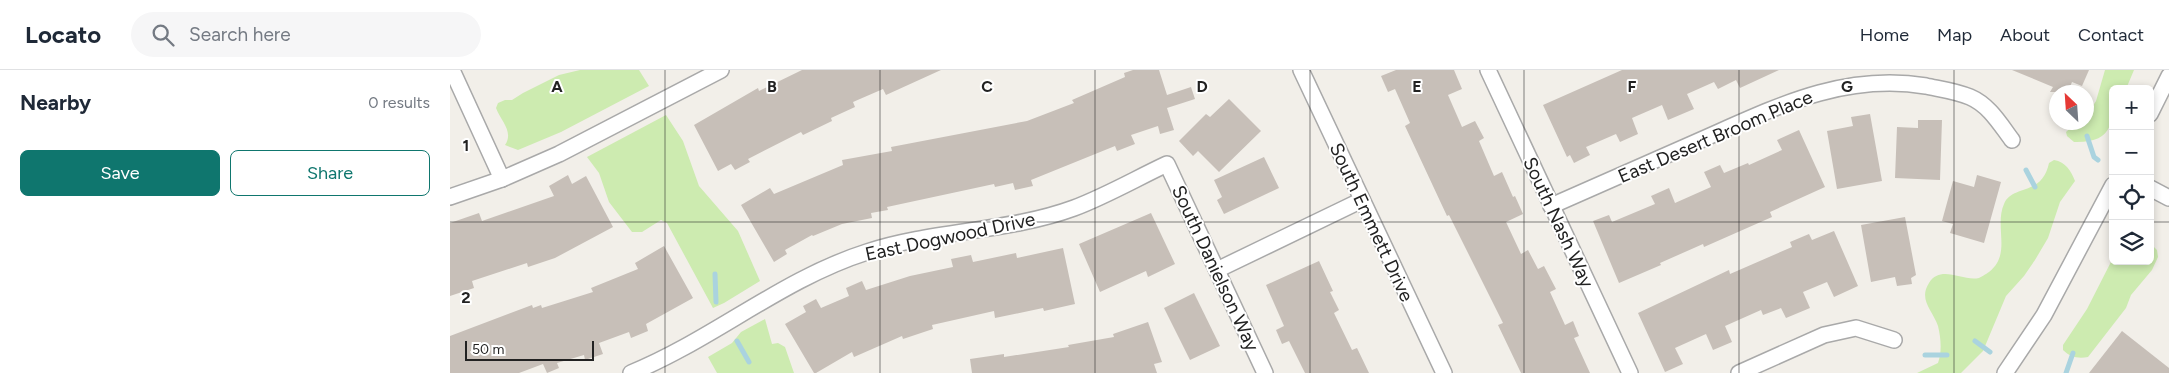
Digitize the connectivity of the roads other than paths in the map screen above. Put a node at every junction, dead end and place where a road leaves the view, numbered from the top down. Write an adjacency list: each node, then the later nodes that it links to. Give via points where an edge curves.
1 (452, 70): 9 (street)
2 (721, 70): 9 (street, via 559,154)
3 (1301, 70): 14 (street, South Emmett Drive)
4 (1488, 70): 15 (street, South Nash Way)
5 (2169, 76): 6 (street)
6 (2154, 106)
7 (2012, 140): 15 (street, East Desert Broom Place, via 1989,110 1971,97 1906,83 1861,84 1829,89 1788,102)
8 (1167, 164): 16 (street, South Danielson Way); 20 (street, East Dogwood Drive, via 1075,208 917,239 818,270 696,342)
9 (502, 179): 12 (street)
10 (2154, 190): 13 (street)
11 (2109, 193): 19 (street)
12 (450, 197)
13 (2169, 198)
14 (1362, 200): 16 (street); 21 (street, South Emmett Drive)
15 (1551, 206): 22 (street, South Nash Way)
16 (1217, 270): 18 (street, South Danielson Way)
17 (1894, 340): 23 (street, via 1856,328 1824,335)
18 (1262, 372)
19 (2010, 372)
20 (632, 373)
21 (1444, 373)
22 (1630, 373)
23 (1739, 373)

